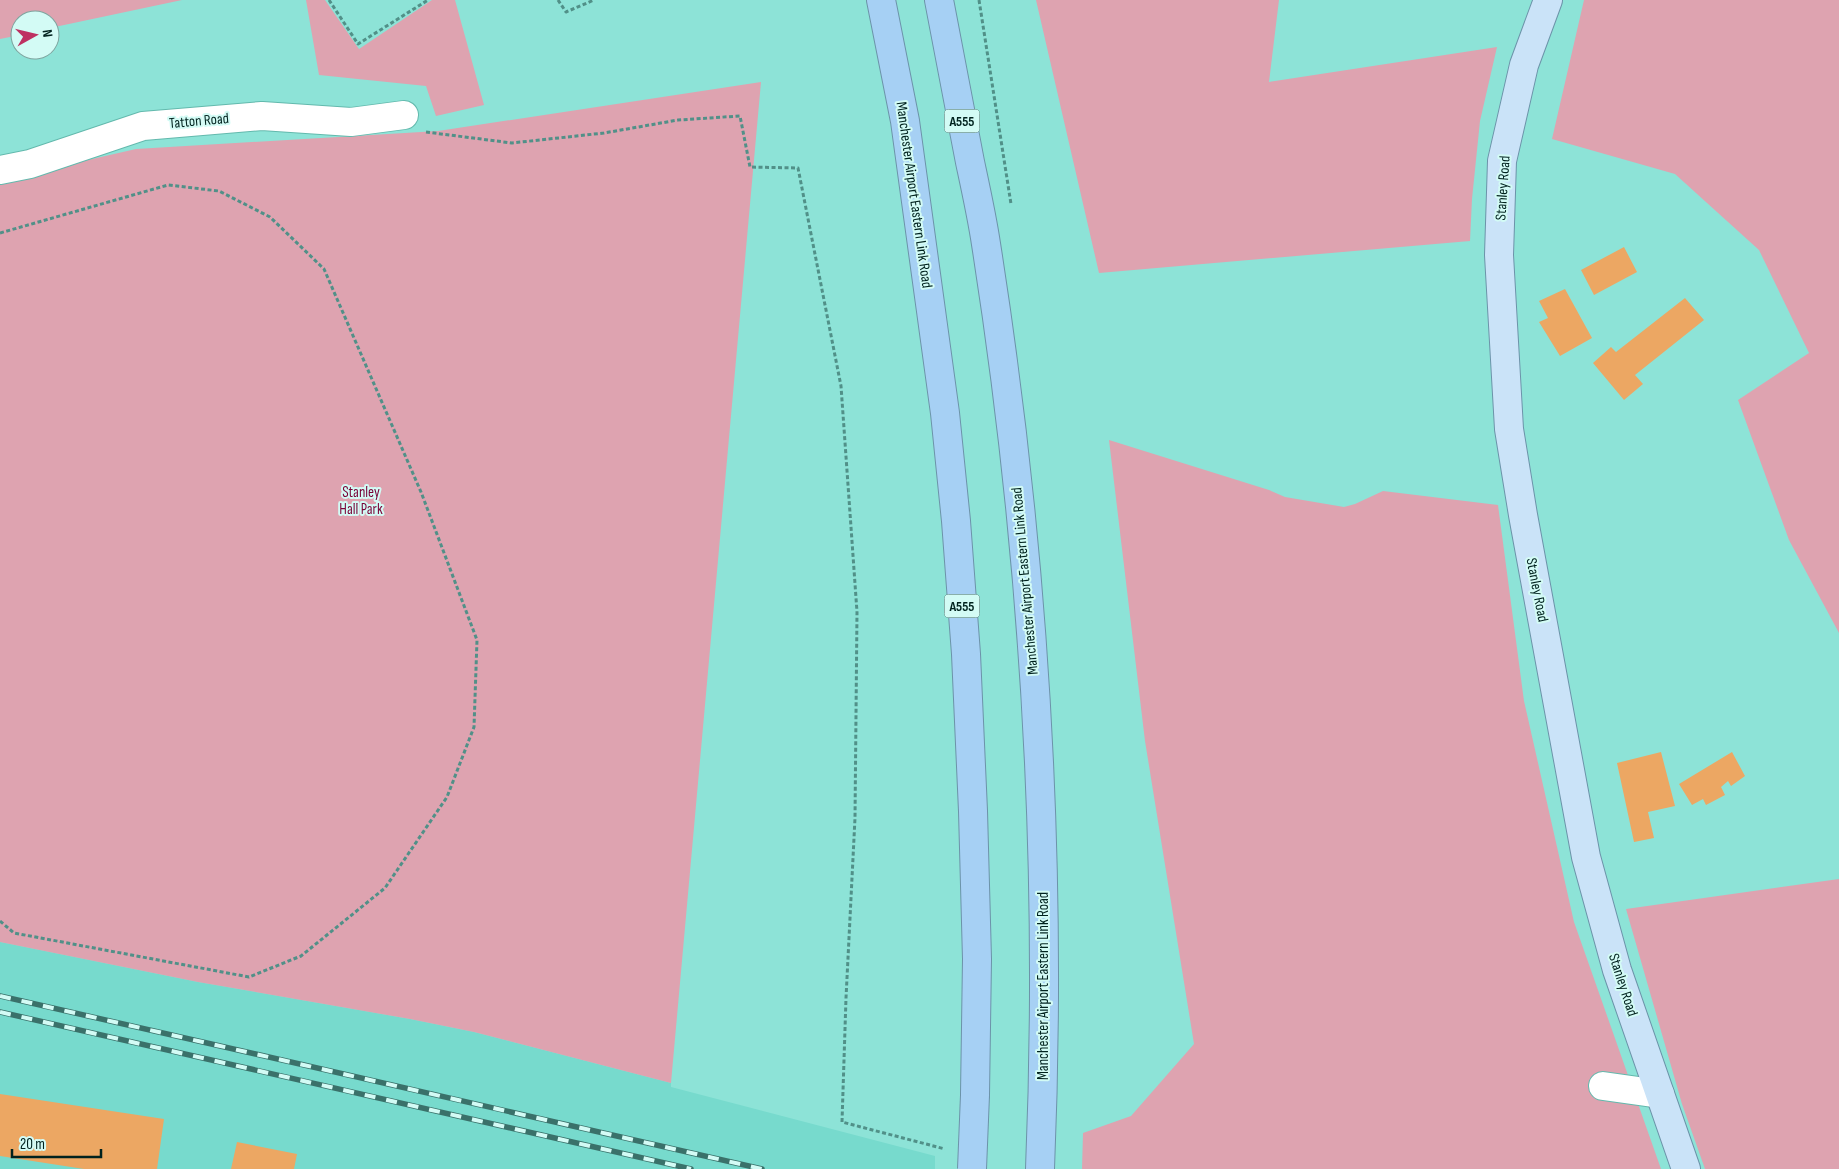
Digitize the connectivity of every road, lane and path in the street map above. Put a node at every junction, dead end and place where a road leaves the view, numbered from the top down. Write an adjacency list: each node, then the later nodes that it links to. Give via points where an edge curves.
1 (329, 0): 2 (path, via 358,44)
2 (428, 0)
3 (558, 0): 4 (path, via 566,12)
4 (594, 0)
5 (868, 0): 11 (highway, A555)
6 (881, 0): 11 (highway, Manchester Airport Eastern Link Road / A555)
7 (939, 0): 14 (highway, Manchester Airport Eastern Link Road / A555)
8 (956, 0): 14 (highway, A555, via 966,54)
9 (1548, 0): 17 (main road, Stanley Road, via 1524,65 1502,161 1499,255 1509,429 1586,857 1617,970)
10 (404, 115): 12 (street, Tatton Road, via 351,122 262,116 143,126 30,164); 18 (path, via 421,132 512,143 604,133 678,120 740,116 750,166 798,168 840,386 857,612 855,818 842,1122)
11 (905, 121): 18 (highway, Manchester Airport Eastern Link Road / A555, bridge, via 945,413 966,654 977,959 975,1095)
12 (0, 170)
13 (0, 232): 15 (path, via 168,185 220,191 270,217 324,268 421,492 477,640 474,727 447,797 385,888 301,956 249,977 14,933)
14 (986, 242): 19 (highway, Manchester Airport Eastern Link Road / A555, via 1020,504 1032,649 1044,958)
15 (0, 921)
16 (1603, 1086): 17 (street)
17 (1660, 1094): 20 (main road, Stanley Road)
18 (963, 1160)
19 (1040, 1169)
20 (1686, 1169)

